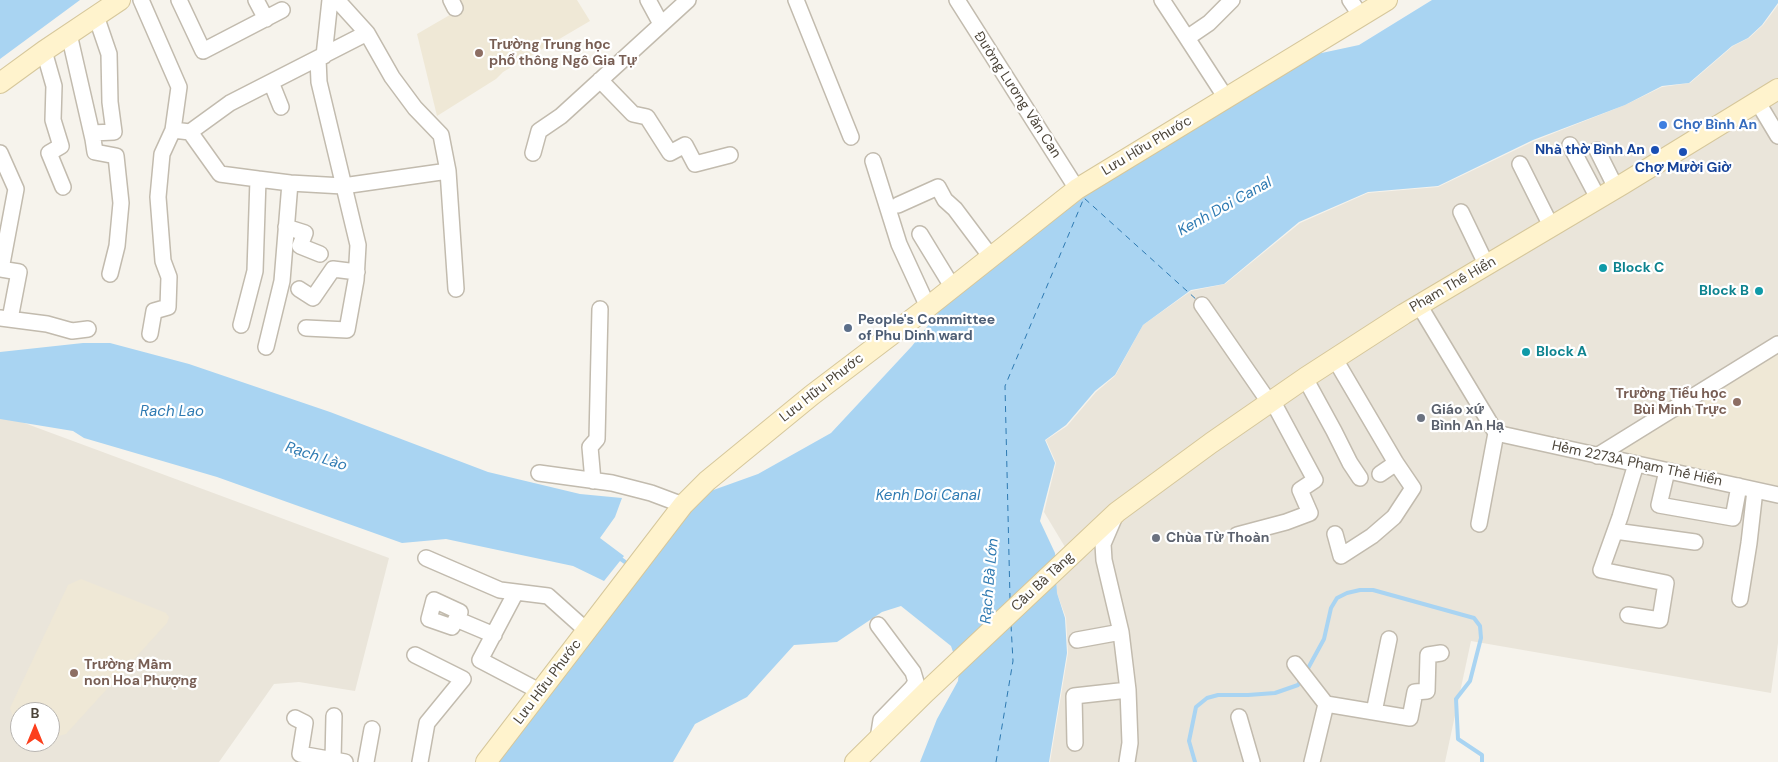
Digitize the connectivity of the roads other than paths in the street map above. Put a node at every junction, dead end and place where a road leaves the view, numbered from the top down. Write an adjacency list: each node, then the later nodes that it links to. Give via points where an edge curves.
1 (120, 0): 16 (street)
2 (141, 0): 31 (street, via 179,87)
3 (180, 0): 17 (street, via 203,51)
4 (256, 0): 17 (street)
5 (330, 0): 23 (street)
6 (337, 0): 20 (street)
7 (648, 0): 18 (street)
8 (688, 0): 18 (street)
9 (796, 0): 34 (street)
10 (957, 0): 49 (street, Đường Lương Văn Can)
11 (1162, 0): 21 (street)
12 (1232, 0): 21 (street, via 1210,23)
13 (1380, 2): 14 (street, Lưu Hữu Phước)
14 (1355, 8): 28 (street, Lưu Hữu Phước)
15 (282, 10): 17 (street)
16 (96, 16): 19 (street); 33 (street, via 109,54 114,132)
17 (266, 18)
18 (661, 24): 24 (street)
19 (69, 34): 22 (street); 33 (street)
20 (367, 34): 23 (street); 43 (street, via 409,101 441,135)
21 (1187, 38): 28 (street)
22 (44, 51): 26 (street); 47 (street, via 54,86 53,120 61,146 49,153)
23 (321, 57): 25 (street); 46 (street, via 319,82)
24 (600, 80): 39 (street, via 561,116 538,132); 40 (street, via 633,114 648,117 670,153 685,145 695,164)
25 (271, 82): 30 (street); 32 (street, via 230,103)
26 (0, 83)
27 (1778, 89): 29 (street, Phạm Thế Hiển)
28 (1226, 98): 49 (street, Lưu Hữu Phước)
29 (1757, 101): 35 (street); 48 (street, Phạm Thế Hiển)
30 (281, 106)
31 (173, 130): 32 (street); 74 (street, via 162,154 158,197 163,261 169,277 168,307 154,311)
32 (190, 132): 44 (street, via 220,174)
33 (92, 133): 62 (street, via 95,152 116,156 121,203 117,246)
34 (851, 136)
35 (1778, 136)
36 (1570, 145): 50 (street)
37 (1596, 150): 48 (street)
38 (0, 153): 56 (street, via 16,189)
39 (533, 153)
40 (730, 155)
41 (873, 160): 68 (street, via 899,244)
42 (1520, 164): 53 (street)
43 (448, 170): 46 (street); 65 (street)
44 (258, 179): 45 (street); 71 (street, via 255,272)
45 (290, 183): 46 (street); 54 (street)
46 (343, 186): 61 (street, via 358,245)
47 (63, 187)
48 (1616, 188): 50 (street, Phạm Thế Hiển)
49 (1078, 189): 58 (street, Lưu Hữu Phước)
50 (1598, 198): 53 (street, Phạm Thế Hiển)
51 (898, 205): 58 (street, via 938,187)
52 (1461, 212): 59 (street)
53 (1552, 226): 59 (street, Phạm Thế Hiển)
54 (286, 227): 57 (street, via 305,233 300,246); 76 (street, via 282,281)
55 (920, 234): 64 (street)
56 (3, 236): 60 (street)
57 (320, 254)
58 (991, 257): 64 (street, Lưu Hữu Phước)
59 (1487, 266): 67 (street, Phạm Thế Hiển)
60 (0, 269): 70 (street, via 18,272)
61 (357, 272): 63 (street, via 333,269 312,298); 72 (street, via 347,330)
62 (110, 274)
63 (298, 288)
64 (953, 288): 68 (street, Lưu Hữu Phước)
65 (456, 289)
66 (1202, 305): 79 (street)
67 (1419, 305): 77 (street, Phạm Thế Hiển); 80 (street)
68 (928, 307): 92 (street, Lưu Hữu Phước, via 768,430 706,481)
69 (600, 309): 88 (street, via 597,439 590,447)
70 (5, 319): 73 (street, via 72,331)
71 (241, 325)
72 (306, 328)
73 (88, 329)
74 (150, 334)
75 (1778, 344): 81 (street)
76 (266, 347)
77 (1334, 359): 78 (street, Phạm Thế Hiển); 82 (street)
78 (1305, 378): 79 (street, Phạm Thế Hiển); 87 (street)
79 (1271, 401): 93 (street, Phạm Thế Hiển); 97 (street, via 1315,480 1300,490 1310,513)
80 (1496, 434): 81 (street, Hẻm 2273A Phạm Thế Hiển); 94 (street)
81 (1597, 456): 83 (street, Hẻm 2273A Phạm Thế Hiển)
82 (1396, 463): 86 (street); 96 (street, via 1413,488 1394,517 1341,556)
83 (1636, 464): 84 (street, Hẻm 2273A Phạm Thế Hiển); 95 (street)
84 (1667, 471): 89 (street, Hẻm 2273A Phạm Thế Hiển); 89 (street, via 1659,504 1733,518)
85 (539, 473): 88 (street)
86 (1380, 474)
87 (1360, 478)
88 (593, 481): 92 (street, via 651,493)
89 (1739, 486): 90 (street, Hẻm 2273A Phạm Thế Hiển)
90 (1755, 490): 91 (street, Hẻm 2273A Phạm Thế Hiển); 101 (street)
91 (1778, 495)
92 (683, 505): 105 (street, Lưu Hữu Phước)
93 (1117, 512): 106 (street, via 1104,544 1104,560); 121 (street, Cầu Bà Tàng)
94 (1479, 524)
95 (1615, 531): 98 (street); 102 (street, via 1601,570 1666,583 1660,620)
96 (1335, 534)
97 (1237, 535)
98 (1695, 542)
99 (426, 558): 100 (street, via 500,590)
100 (516, 592): 105 (street, via 548,596); 107 (street)
101 (1740, 599)
102 (1628, 615)
103 (456, 619): 107 (street)
104 (878, 625): 121 (street, via 913,672 916,682 880,720)
105 (586, 630): 114 (street, Lưu Hữu Phước)
106 (1121, 632): 109 (street); 113 (street)
107 (494, 635): 114 (street, via 480,660)
108 (1389, 639): 116 (street)
109 (1078, 640)
110 (1441, 653): 116 (street, via 1428,655 1427,690 1414,692 1410,718)
111 (416, 655): 125 (street, via 463,679 427,722)
112 (1295, 664): 115 (street)
113 (1128, 690): 122 (street, via 1074,696); 128 (street, via 1130,743)
114 (541, 692): 126 (street, Lưu Hữu Phước)
115 (1326, 704): 116 (street); 130 (street)
116 (1374, 712)
117 (334, 716): 123 (street)
118 (1239, 717): 129 (street)
119 (295, 718): 123 (street, via 305,723 300,754)
120 (372, 729): 124 (street)
121 (878, 739): 127 (street)
122 (1076, 743)
123 (339, 761)
124 (366, 762)
125 (420, 762)
126 (486, 762)
127 (855, 762)
128 (1127, 762)
129 (1252, 762)
130 (1312, 762)

